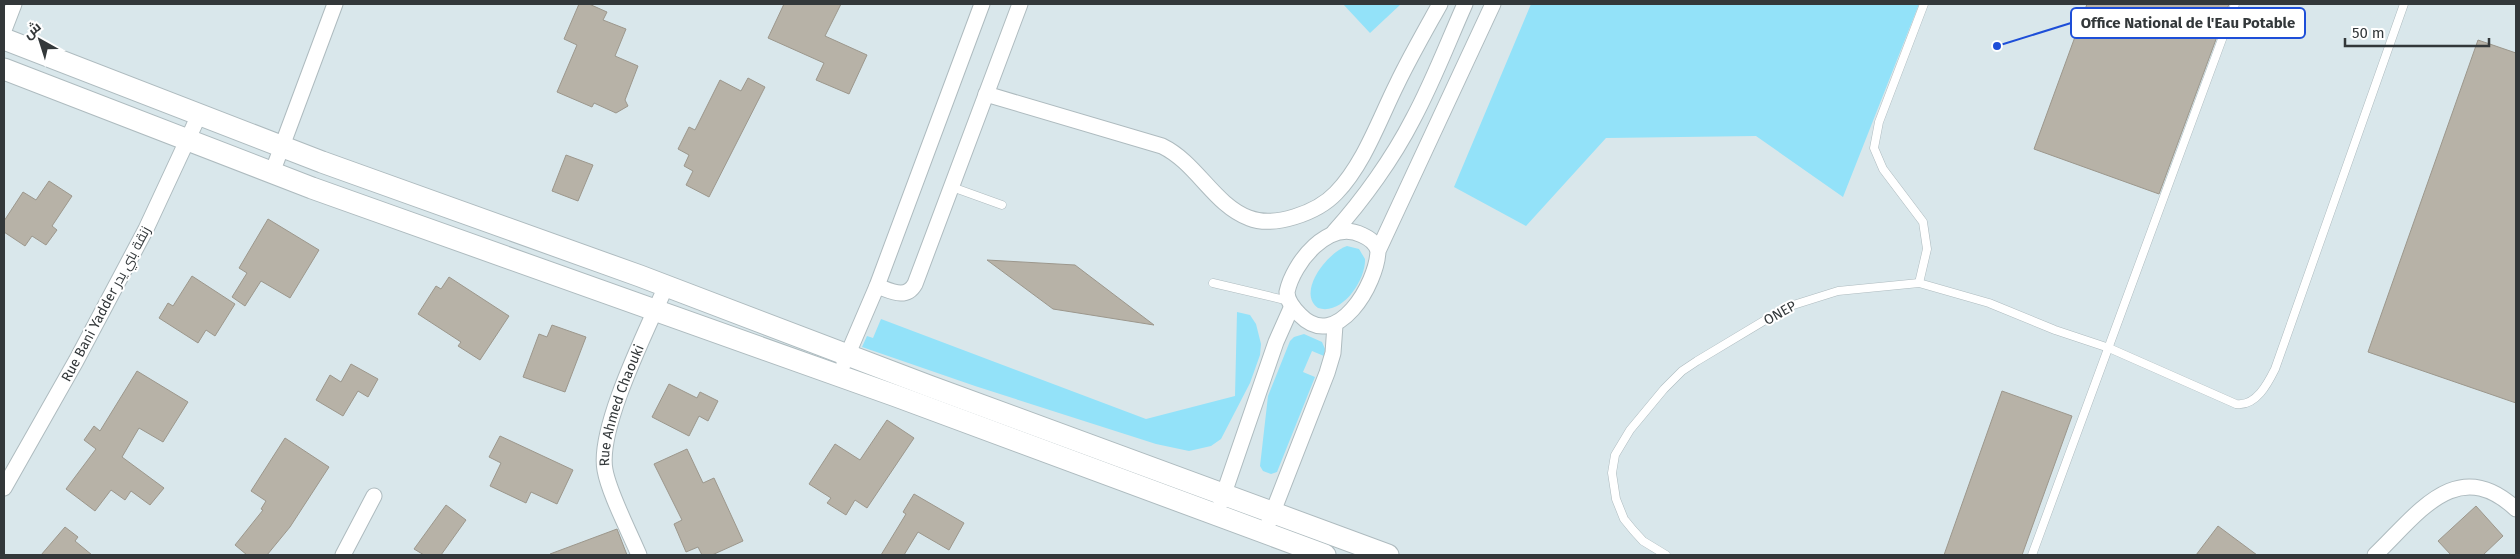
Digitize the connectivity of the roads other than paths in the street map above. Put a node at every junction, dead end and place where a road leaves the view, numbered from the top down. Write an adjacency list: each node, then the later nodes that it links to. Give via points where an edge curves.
1 (14, 4): 11 (street)
2 (335, 4): 17 (street)
3 (982, 4): 26 (street)
4 (1020, 4): 14 (street)
5 (1440, 4): 14 (street, via 1396,84 1368,145 1336,193 1321,205 1274,222 1265,223 1239,214 1184,160 1162,146)
6 (1465, 4): 21 (street, via 1400,143)
7 (1493, 4): 22 (street)
8 (1924, 4): 24 (lane, via 1879,122 1874,148 1883,169 1923,222 1926,250)
9 (2235, 4): 30 (lane)
10 (2404, 4): 30 (lane, ONEP, via 2275,369 2264,388 2248,403 2236,404)
11 (4, 30)
12 (4, 39): 15 (street)
13 (4, 69): 16 (street)
14 (986, 94): 19 (street)
15 (199, 115): 16 (street, Rue Bani Yadder زنقة بني يدر); 17 (street)
16 (187, 140): 18 (street); 33 (street, Rue Bani Yadder زنقة بني يدر, via 132,255)
17 (282, 147): 18 (street); 25 (street)
18 (272, 173): 28 (street)
19 (952, 187): 20 (lane); 26 (street, via 912,289 903,294)
20 (1002, 205)
21 (1334, 232): 22 (street, via 1348,230 1358,233 1373,242); 27 (street, via 1295,271 1288,288)
22 (1378, 250): 29 (street, via 1374,268 1359,298 1350,312)
23 (1214, 283): 27 (lane)
24 (1919, 283): 30 (lane, ONEP, via 1989,303); 44 (lane, ONEP, via 1838,291 1787,307 1682,371 1657,397 1630,430 1615,456 1612,473 1616,499 1624,518 1643,541)
25 (666, 286): 28 (street, Rue Ahmed Chaouki); 31 (street)
26 (877, 286): 31 (street)
27 (1290, 303): 29 (street, via 1310,323); 34 (street)
28 (655, 311): 32 (street); 41 (street, Rue Ahmed Chaouki, via 614,411 604,453 606,477)
29 (1335, 325): 37 (street, via 1333,353 1327,372)
30 (2109, 348): 45 (lane)
31 (847, 354): 32 (street); 34 (street)
32 (839, 376): 38 (street)
33 (4, 488)
34 (1223, 494): 37 (street); 38 (street)
35 (374, 496): 40 (street)
36 (2516, 509): 46 (street, via 2491,490 2470,486 2452,489 2424,508)
37 (1272, 512): 39 (street); 43 (street)
38 (1216, 515): 39 (street)
39 (1265, 533): 42 (street)
40 (343, 555)
41 (639, 555)
42 (1326, 555)
43 (1388, 555)
44 (1666, 555)
45 (2032, 555)
46 (2375, 555)

